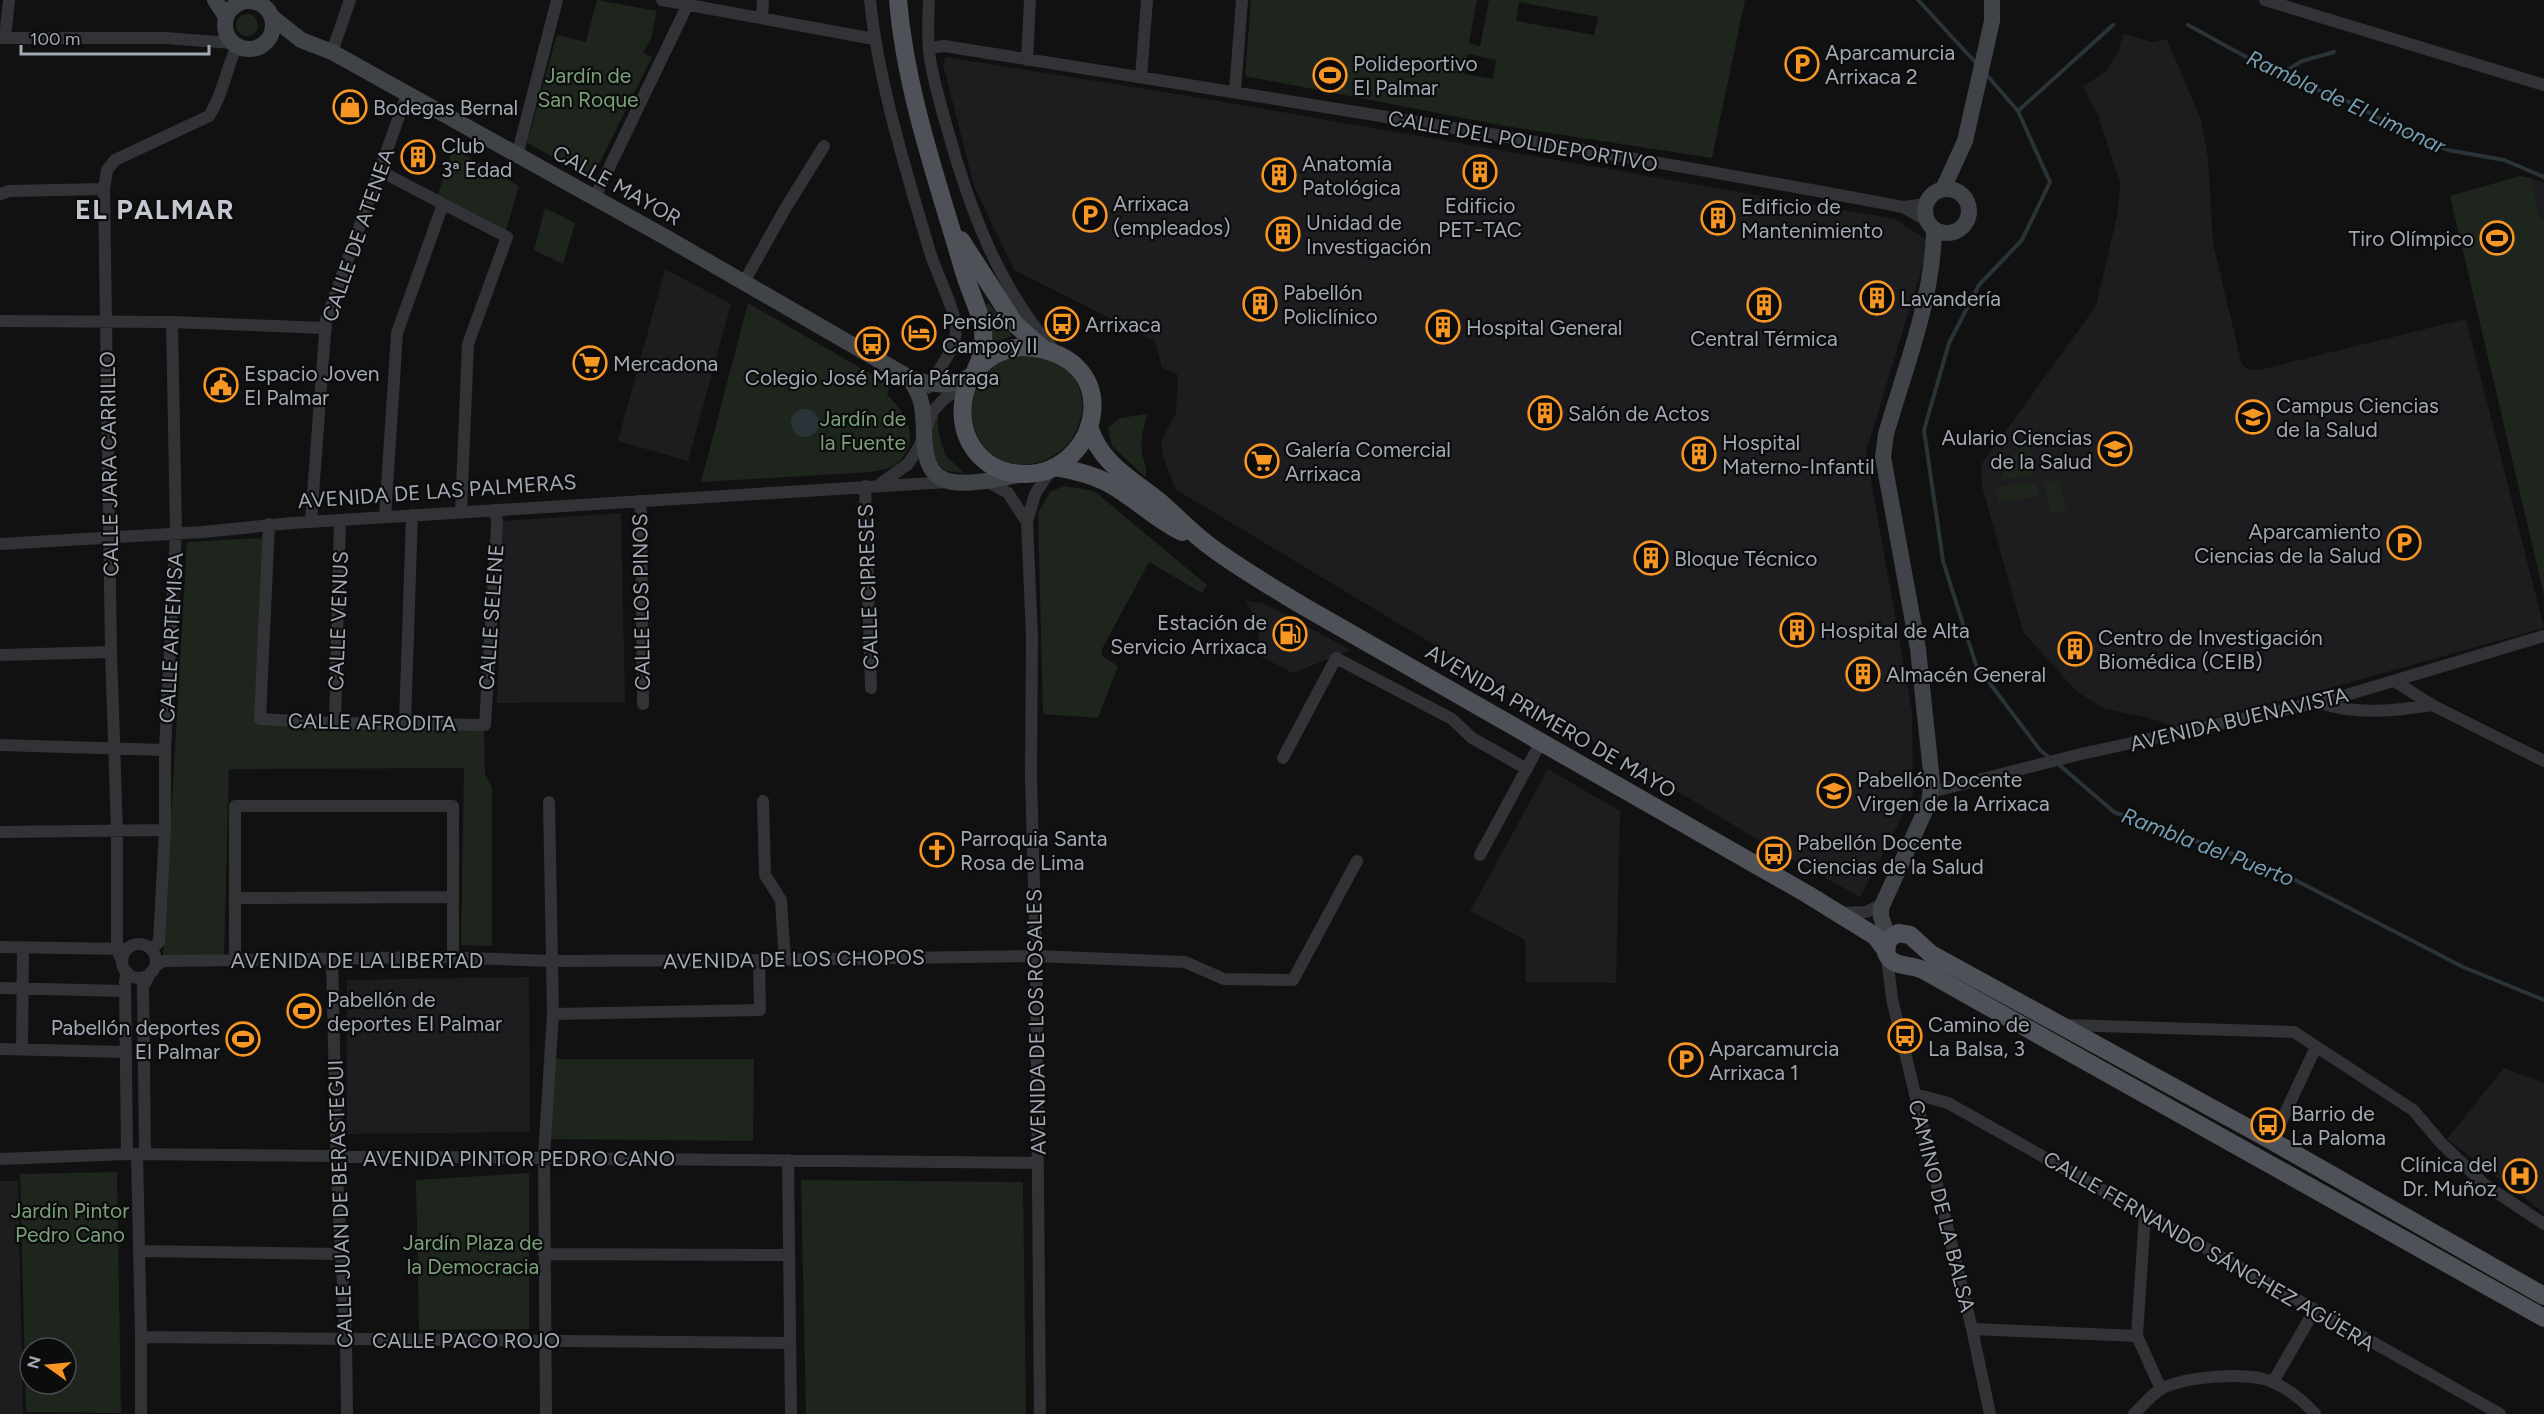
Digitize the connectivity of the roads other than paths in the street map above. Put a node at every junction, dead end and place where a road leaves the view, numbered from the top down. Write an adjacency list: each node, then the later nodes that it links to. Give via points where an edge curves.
1 (9, 0): 23 (street)
2 (215, 0): 22 (street)
3 (350, 0): 28 (street)
4 (557, 0): 36 (street)
5 (662, 0): 17 (street)
6 (763, 0): 20 (street)
7 (870, 0): 24 (street)
8 (898, 0): 44 (main road, via 914,102)
9 (928, 0): 27 (street)
10 (1030, 0): 29 (street)
11 (1146, 0): 30 (street)
12 (1242, 0): 32 (street)
13 (1992, 0): 21 (street)
14 (2001, 0): 21 (street)
15 (2265, 0): 18 (street)
16 (233, 2): 19 (street, via 260,4); 22 (street)
17 (690, 2): 20 (street); 42 (street)
18 (2293, 3): 31 (street)
19 (272, 17): 25 (street, CALLE MAYOR); 26 (street, via 272,33)
20 (762, 17): 24 (street)
21 (1990, 26): 34 (street)
22 (230, 35): 23 (street, via 209,42 165,38); 26 (street, via 253,49); 38 (street, CALLE JARA CARRILLO, via 227,67 209,116 115,160 107,171)
23 (3, 38)
24 (874, 39): 54 (street, via 931,258 954,319 952,347)
25 (301, 40): 26 (street, CALLE MAYOR); 28 (street, CALLE MAYOR)
26 (267, 42)
27 (929, 48): 29 (street, CALLE DEL POLIDEPORTIVO, via 944,46); 51 (street, via 965,190 1019,303)
28 (332, 52): 33 (street, CALLE MAYOR)
29 (1027, 60): 30 (street, CALLE DEL POLIDEPORTIVO)
30 (1141, 77): 32 (street, CALLE DEL POLIDEPORTIVO)
31 (2544, 85)
32 (1235, 92): 45 (street, CALLE DEL POLIDEPORTIVO, via 1903,207)
33 (407, 94): 36 (street, CALLE MAYOR); 37 (street, CALLE DE ATENEA)
34 (1965, 141): 39 (street); 41 (street)
35 (824, 146): 46 (street)
36 (517, 156): 42 (street, CALLE MAYOR)
37 (380, 171): 43 (street); 50 (street, CALLE DE ATENEA)
38 (104, 189): 40 (street); 49 (street, CALLE JARA CARRILLO)
39 (1943, 189): 41 (street, via 1957,191); 45 (street, via 1934,192)
40 (0, 194)
41 (1964, 197): 45 (street, via 1969,209 1961,228)
42 (594, 199): 46 (street, CALLE MAYOR)
43 (443, 204): 65 (street, via 507,237 468,344); 67 (street, via 396,333)
44 (950, 220): 51 (main road, via 1015,324); 52 (main road, via 982,323 982,347)
45 (1933, 222): 94 (street, via 1932,262 1883,457 1918,650)
46 (744, 282): 53 (street, CALLE MAYOR)
47 (0, 321): 49 (street)
48 (172, 322): 49 (street); 50 (street); 72 (street, CALLE ARTEMISA)
49 (108, 324): 73 (street, CALLE JARA CARRILLO)
50 (326, 328): 69 (street, CALLE DE ATENEA)
51 (1051, 352): 52 (main road, via 1026,347 1005,350); 56 (main road, via 1076,366 1089,383 1093,403)
52 (972, 375): 54 (street, CALLE MAYOR, via 952,384); 57 (street, via 939,404); 59 (main road, via 961,414 971,445 995,467)
53 (908, 377): 54 (street, CALLE MAYOR); 55 (street, via 918,391)
54 (930, 384): 55 (street)
55 (922, 407): 57 (street)
56 (1089, 426): 58 (main road, via 1074,452); 74 (main road, AVENIDA PRIMERO DE MAYO, via 1108,461)
57 (924, 436): 61 (street, via 929,464); 62 (street, via 908,464)
58 (1053, 468): 59 (main road); 70 (street, AVENIDA DE LOS ROSALES, via 1035,494); 74 (main road, AVENIDA PRIMERO DE MAYO, via 1109,483 1160,520)
59 (1026, 474): 60 (street, AVENIDA DE LAS PALMERAS)
60 (984, 480): 61 (street, AVENIDA DE LAS PALMERAS); 70 (street, via 1008,493)
61 (953, 482): 62 (street, AVENIDA DE LAS PALMERAS)
62 (871, 486): 63 (street, AVENIDA DE LAS PALMERAS); 80 (street, CALLE CIPRESES)
63 (639, 501): 64 (street, AVENIDA DE LAS PALMERAS); 82 (street, CALLE LOS PINOS)
64 (496, 510): 65 (street, AVENIDA DE LAS PALMERAS); 86 (street, CALLE SELENE)
65 (461, 512): 66 (street, AVENIDA DE LAS PALMERAS)
66 (412, 515): 67 (street, AVENIDA DE LAS PALMERAS); 85 (street)
67 (385, 517): 68 (street, AVENIDA DE LAS PALMERAS)
68 (340, 520): 69 (street, AVENIDA DE LAS PALMERAS); 84 (street, CALLE VENUS)
69 (311, 521): 71 (street, AVENIDA DE LAS PALMERAS)
70 (1027, 522): 109 (street, AVENIDA DE LOS ROSALES)
71 (269, 524): 72 (street, AVENIDA DE LAS PALMERAS); 84 (street, CALLE AFRODITA, via 260,719)
72 (176, 532): 73 (street, AVENIDA DE LAS PALMERAS); 90 (street, CALLE ARTEMISA)
73 (110, 537): 75 (street, AVENIDA DE LAS PALMERAS); 77 (street, CALLE JARA CARRILLO)
74 (1206, 543): 87 (main road, AVENIDA PRIMERO DE MAYO, via 1303,606)
75 (0, 544)
76 (2544, 636): 79 (street, AVENIDA BUENAVISTA)
77 (111, 652): 78 (street); 89 (street, CALLE JARA CARRILLO)
78 (0, 655)
79 (2396, 682): 81 (street, AVENIDA BUENAVISTA); 83 (street)
80 (871, 688)
81 (2333, 699): 83 (street, via 2320,703 2338,709); 94 (street, AVENIDA BUENAVISTA, via 2081,754)
82 (643, 704)
83 (2432, 705): 92 (street)
84 (334, 723): 85 (street, CALLE AFRODITA)
85 (405, 724): 86 (street, CALLE AFRODITA)
86 (485, 725)
87 (1541, 741): 93 (street); 105 (main road, AVENIDA PRIMERO DE MAYO)
88 (0, 745): 89 (street)
89 (114, 747): 90 (street); 98 (street, CALLE JARA CARRILLO)
90 (165, 750): 97 (street, CALLE ARTEMISA)
91 (1283, 758): 93 (street, via 1336,658 1452,719 1472,738)
92 (2544, 761)
93 (1527, 769): 100 (street)
94 (1931, 792): 104 (street)
95 (764, 801): 115 (street, via 765,874 781,900)
96 (549, 802): 116 (street)
97 (165, 830): 98 (street); 113 (street, CALLE ARTEMISA)
98 (117, 831): 99 (street); 111 (street, CALLE JARA CARRILLO)
99 (0, 832)
100 (1480, 855)
101 (1357, 861): 109 (street, AVENIDA DE LOS CHOPOS, via 1293,980 1224,979 1185,962)
102 (453, 897): 103 (street); 103 (street, via 453,806 235,806); 110 (street)
103 (235, 898): 117 (street)
104 (1882, 911): 105 (street); 106 (street)
105 (1834, 912): 106 (main road, AVENIDA PRIMERO DE MAYO)
106 (1894, 946): 121 (street, CAMINO DE LA BALSA); 121 (street, CAMINO DE LA BALSA); 123 (main road, via 1931,954); 130 (main road, via 1923,970)
107 (0, 947): 108 (street)
108 (23, 948): 111 (street); 119 (street)
109 (1036, 956): 115 (street, AVENIDA DE LOS CHOPOS); 136 (street, AVENIDA DE LOS ROSALES)
110 (453, 957): 112 (street, AVENIDA DE LA LIBERTAD); 116 (street, AVENIDA DE LA LIBERTAD)
111 (123, 958): 113 (street, via 139,944); 113 (street, via 139,977); 120 (street, CALLE JARA CARRILLO)
112 (332, 958): 117 (street, AVENIDA DE LA LIBERTAD); 132 (street, CALLE JUAN DE BERASTEGUI)
113 (155, 960): 117 (street, AVENIDA DE LA LIBERTAD); 131 (street, CALLE ARTEMISA, via 143,987)
114 (759, 960): 115 (street, AVENIDA DE LOS CHOPOS); 116 (street, AVENIDA DE LOS CHOPOS); 122 (street, via 760,1010)
115 (784, 960)
116 (551, 961): 122 (street)
117 (236, 962)
118 (0, 988): 119 (street)
119 (22, 988): 120 (street); 126 (street)
120 (125, 991): 127 (street, CALLE JARA CARRILLO)
121 (1892, 999): 128 (street, CAMINO DE LA BALSA)
122 (553, 1014): 133 (street)
123 (2058, 1025): 124 (street, via 2294,1032); 129 (main road)
124 (2316, 1047): 129 (street); 139 (street, via 2413,1110 2484,1184)
125 (0, 1049): 126 (street)
126 (22, 1050): 127 (street)
127 (126, 1052): 131 (street, CALLE JARA CARRILLO)
128 (1915, 1094): 138 (street, CALLE FERNANDO SÁNCHEZ AGÜERA, via 1948,1103); 147 (street, CAMINO DE LA BALSA)
129 (2272, 1141): 130 (main road); 137 (main road); 144 (main road)
130 (2240, 1146): 137 (main road)
131 (136, 1154): 132 (street, AVENIDA PINTOR PEDRO CANO); 134 (street, AVENIDA PINTOR PEDRO CANO); 140 (street)
132 (337, 1157): 133 (street, AVENIDA PINTOR PEDRO CANO); 141 (street, CALLE JUAN DE BERASTEGUI)
133 (544, 1157): 135 (street, AVENIDA PINTOR PEDRO CANO); 142 (street)
134 (0, 1159)
135 (788, 1160): 136 (street, AVENIDA PINTOR PEDRO CANO); 143 (street)
136 (1037, 1163): 159 (street, AVENIDA DE LOS ROSALES)
137 (2283, 1170): 146 (main road)
138 (2145, 1215): 145 (street, CALLE FERNANDO SÁNCHEZ AGÜERA); 148 (street)
139 (2544, 1224)
140 (139, 1251): 141 (street); 149 (street)
141 (342, 1254): 150 (street, CALLE JUAN DE BERASTEGUI)
142 (544, 1254): 143 (street); 151 (street)
143 (789, 1256): 152 (street)
144 (2544, 1296)
145 (2314, 1311): 153 (street); 163 (street, CALLE FERNANDO SÁNCHEZ AGÜERA)
146 (2544, 1318)
147 (1972, 1329): 148 (street); 160 (street, CAMINO DE LA BALSA)
148 (2137, 1336): 154 (street)
149 (141, 1337): 150 (street, CALLE PACO ROJO); 155 (street)
150 (346, 1339): 151 (street, CALLE PACO ROJO); 156 (street, CALLE JUAN DE BERASTEGUI)
151 (546, 1340): 152 (street, CALLE PACO ROJO); 157 (street)
152 (790, 1343): 158 (street)
153 (2273, 1382): 154 (street, via 2234,1375 2195,1379); 162 (street, via 2304,1401)
154 (2161, 1389): 161 (street)
155 (141, 1414)
156 (346, 1414)
157 (546, 1414)
158 (791, 1414)
159 (1040, 1414)
160 (1990, 1414)
161 (2134, 1414)
162 (2315, 1414)
163 (2500, 1414)

